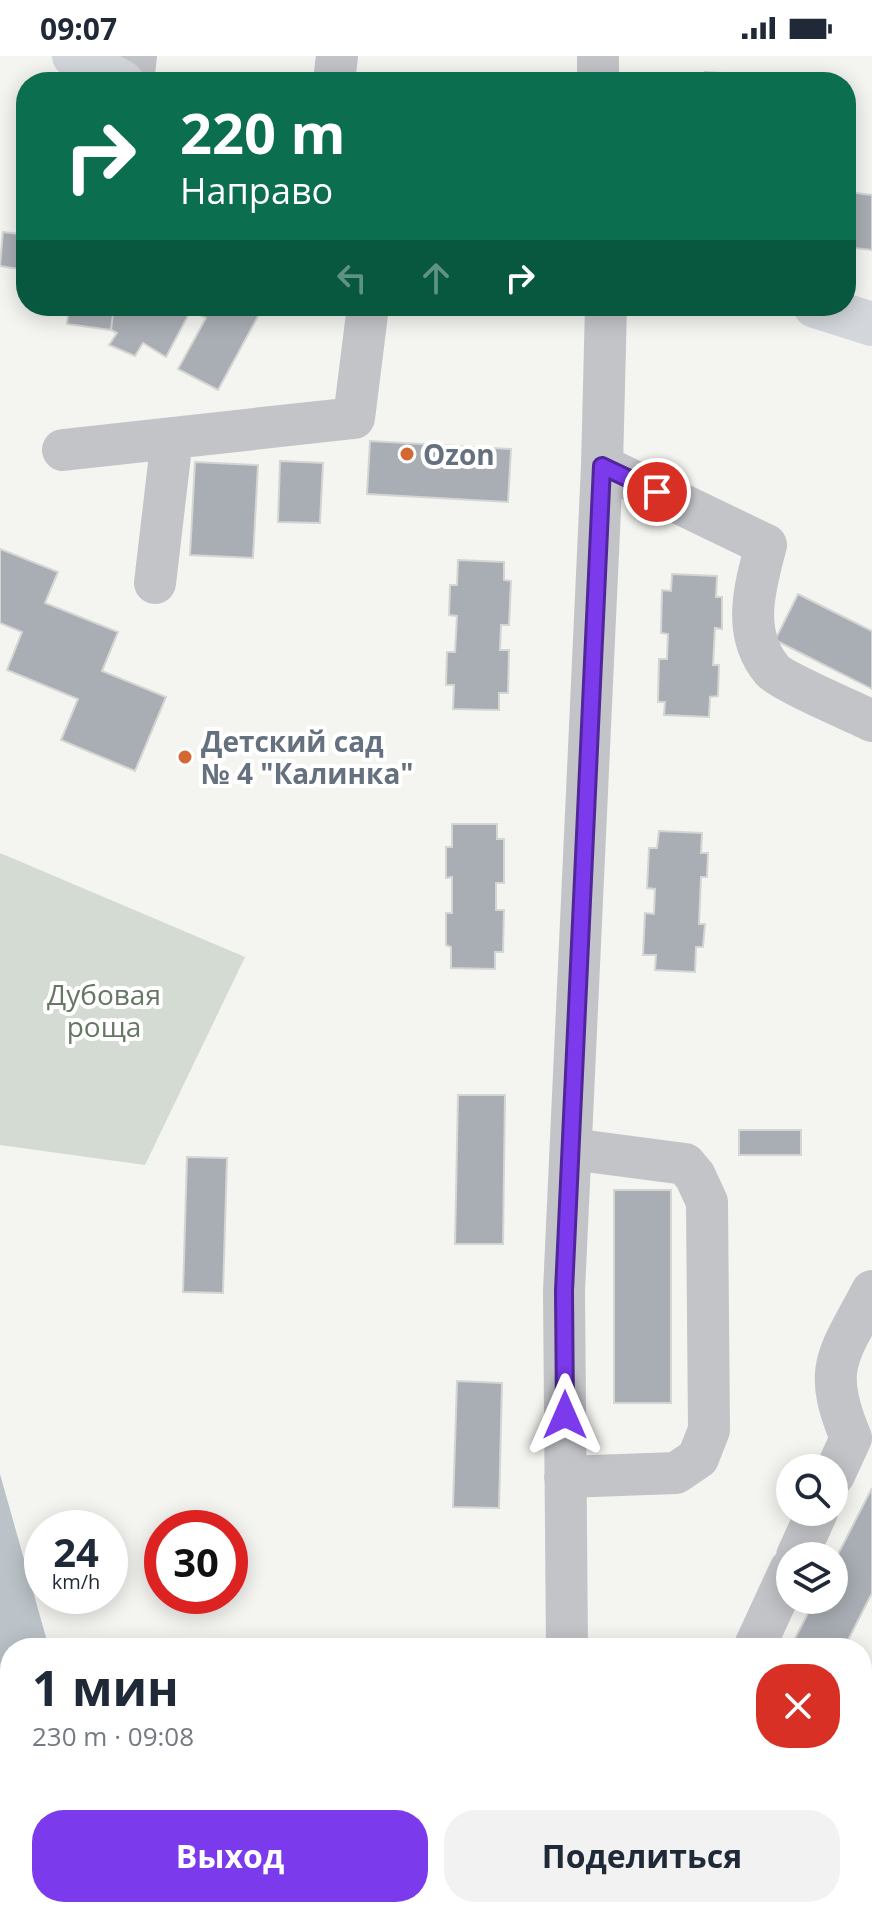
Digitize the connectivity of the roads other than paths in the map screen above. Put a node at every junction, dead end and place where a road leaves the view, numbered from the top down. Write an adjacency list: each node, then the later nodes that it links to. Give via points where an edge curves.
1 (74, 56): 2 (main road)
2 (104, 72)
3 (367, 316): 7 (street, via 354,418)
4 (606, 316): 9 (street)
5 (847, 316): 6 (main road)
6 (872, 324)
7 (172, 438): 8 (street); 10 (street)
8 (63, 450)
9 (602, 466): 11 (street, via 766,545 753,604 753,632 773,672); 12 (street)
10 (155, 583)
11 (872, 721)
12 (571, 1149): 15 (street, via 564,1291); 15 (street, via 685,1164 695,1176 707,1202 709,1430 698,1458 676,1473)
13 (872, 1291): 14 (street, via 837,1360 834,1387 851,1438)
14 (844, 1454)
15 (565, 1477): 17 (street)
16 (776, 1600): 18 (street)
17 (567, 1638)
18 (759, 1638)

